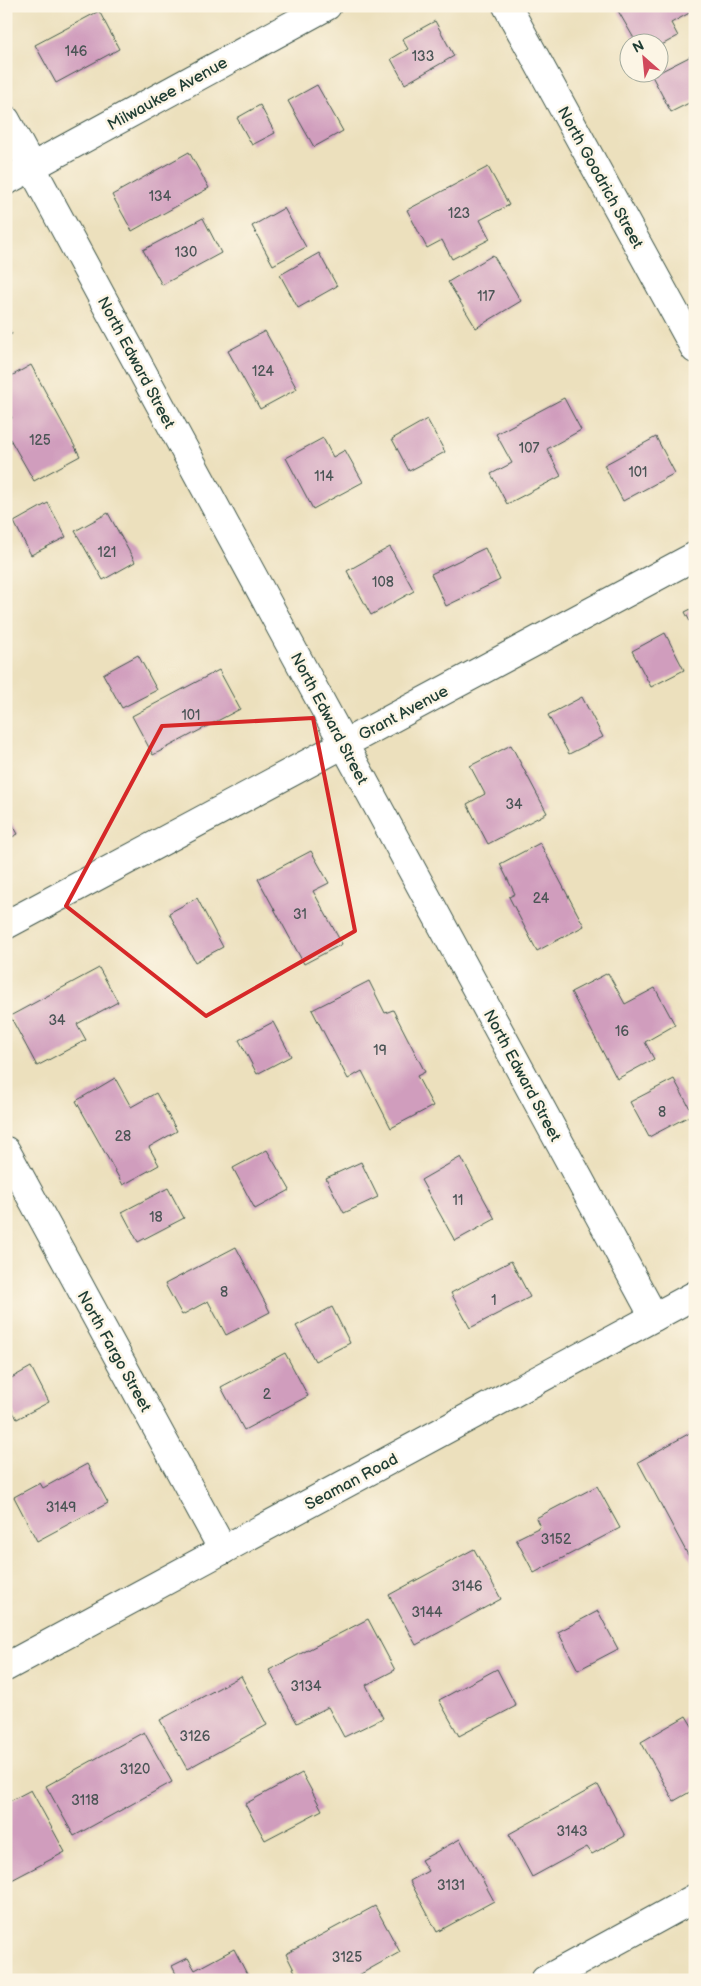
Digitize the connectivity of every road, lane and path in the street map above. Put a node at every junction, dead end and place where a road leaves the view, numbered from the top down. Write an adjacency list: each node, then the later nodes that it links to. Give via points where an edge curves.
1 (327, 6): 4 (street, Milwaukee Avenue)
2 (507, 6): 6 (street, North Goodrich Street)
3 (6, 120): 4 (street, North Edward Street)
4 (32, 167): 5 (street, Milwaukee Avenue); 8 (street, North Edward Street)
5 (6, 181)
6 (695, 349)
7 (695, 556): 8 (street, Grant Avenue)
8 (344, 744): 9 (street, Grant Avenue); 12 (street, North Edward Street)
9 (6, 925)
10 (6, 1152): 13 (street, North Fargo Street)
11 (695, 1295): 12 (street, Seaman Road)
12 (654, 1317): 13 (street, Seaman Road)
13 (223, 1550): 14 (street, Seaman Road)
14 (6, 1667)
15 (695, 1898): 16 (street)
16 (545, 1980)

